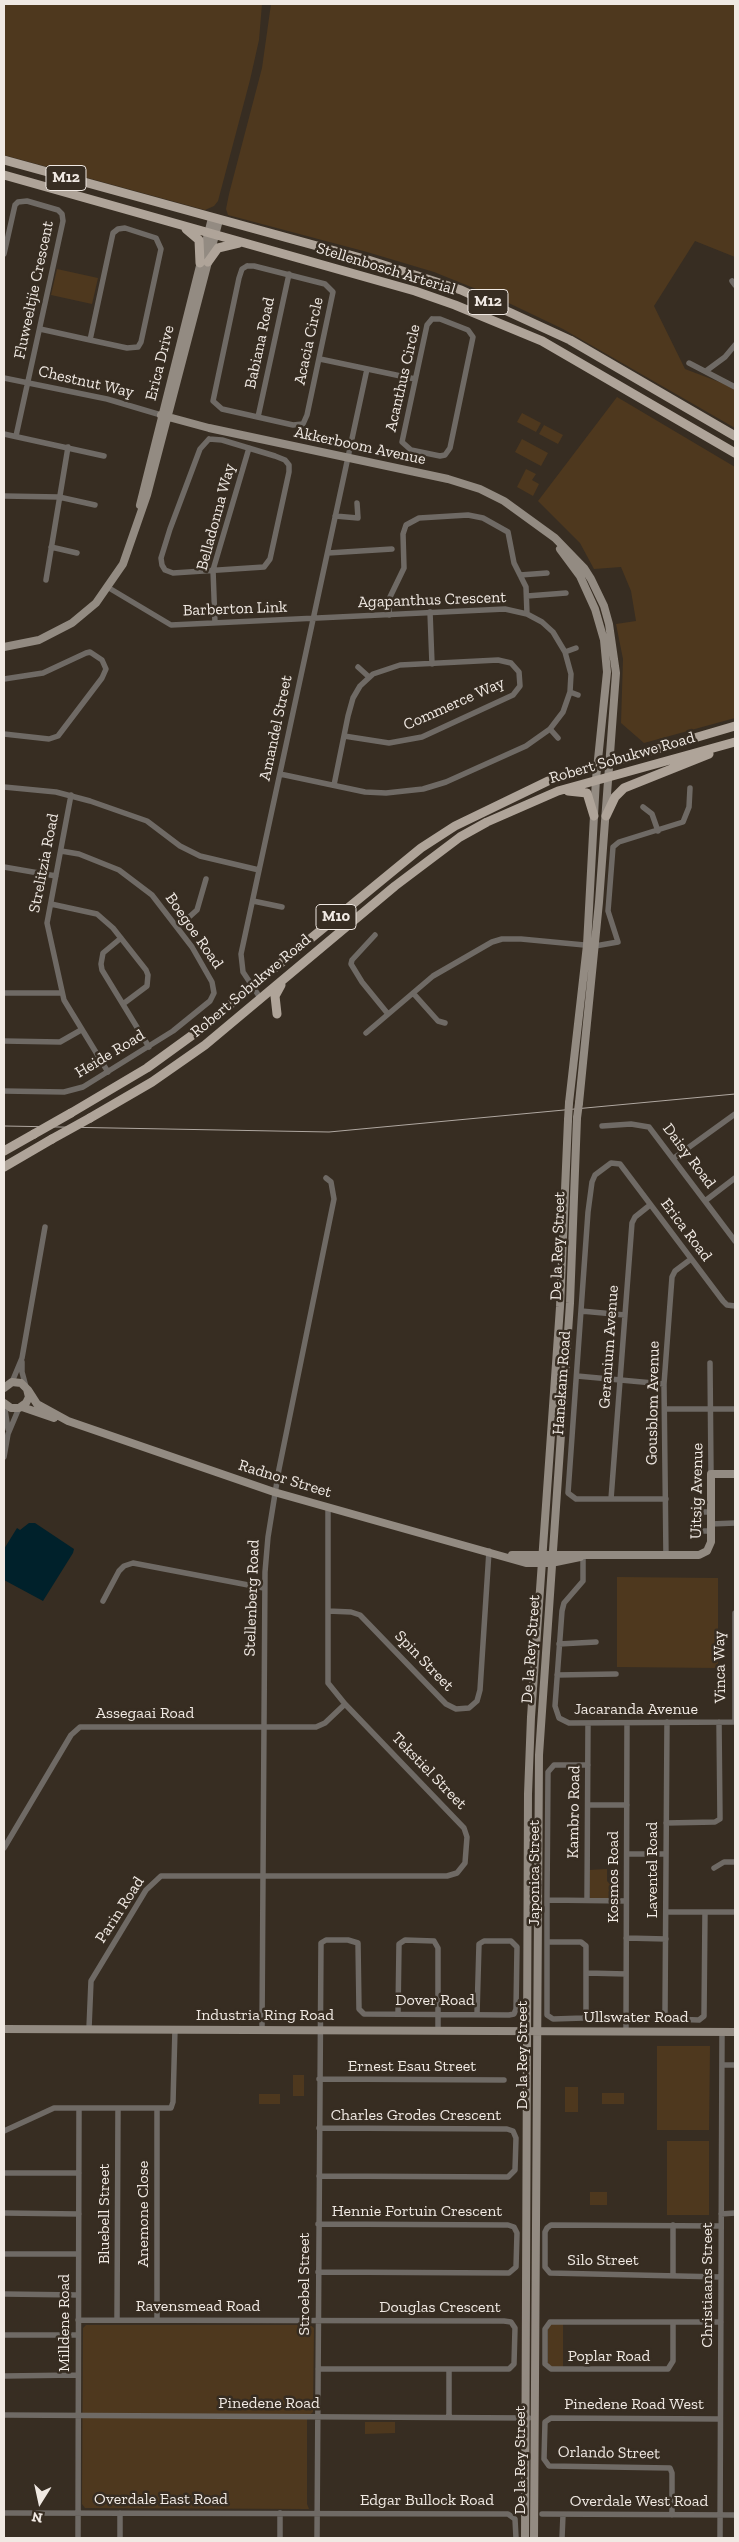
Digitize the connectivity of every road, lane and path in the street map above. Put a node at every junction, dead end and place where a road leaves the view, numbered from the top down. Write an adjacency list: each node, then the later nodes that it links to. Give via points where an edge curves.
1 (4, 160): 3 (main road, Stellenbosch Arterial / M12)
2 (4, 174): 4 (main road, Stellenbosch Arterial / M12)
3 (216, 219): 5 (main road, Erica Drive); 25 (main road, Stellenbosch Arterial / M12, via 368,260 469,294 570,340)
4 (176, 224): 5 (main road, Stellenbosch Arterial / M12); 8 (main road, via 198,238)
5 (212, 234): 6 (main road, Stellenbosch Arterial / M12); 8 (main road, Erica Drive)
6 (244, 243): 8 (main road, via 218,248); 28 (main road, Stellenbosch Arterial / M12, via 416,290 508,326 576,360)
7 (4, 254): 10 (street, Fluweeltjie Crescent, via 18,202 27,201 62,214)
8 (204, 262): 21 (main road, Erica Drive)
9 (289, 274): 13 (street, Acacia Circle, via 325,284 333,292); 22 (street, Babiana Road); 22 (street, Acacia Circle, via 247,266 238,278 213,401 218,408)
10 (40, 329): 11 (street); 19 (street, Fluweeltjie Crescent)
11 (90, 340): 11 (street, via 113,232 125,228 156,238 161,249 140,345 132,349)
12 (735, 345): 16 (street)
13 (320, 359): 15 (street); 22 (street, Acacia Circle, via 303,424 293,425)
14 (689, 363): 16 (street)
15 (367, 369): 18 (street); 30 (street, Amandel Street)
16 (706, 371): 20 (street)
17 (4, 378): 19 (street, Chestnut Way)
18 (416, 379): 18 (street, Acanthus Circle, via 402,442 411,450 445,454 450,448 473,340 471,332 440,319 430,320)
19 (28, 383): 21 (street, Chestnut Way, via 131,405); 24 (street, Fluweeltjie Crescent)
20 (735, 387)
21 (164, 416): 30 (main road, Akkerboom Avenue); 45 (main road, Erica Drive, via 147,495 128,553)
22 (258, 417)
23 (4, 434): 24 (street)
24 (16, 436): 26 (street)
25 (735, 436)
26 (68, 448): 29 (street); 32 (street)
27 (249, 448): 41 (street, Belladonna Way); 41 (street, via 285,460 289,468 270,559 258,569); 41 (street, via 213,439 202,444 163,550 162,565 170,572)
28 (735, 453)
29 (104, 456)
30 (348, 457): 35 (street, Amandel Street); 36 (main road, Akkerboom Avenue, via 474,487 504,501)
31 (4, 496): 32 (street)
32 (59, 497): 34 (street); 37 (street)
33 (357, 503): 35 (street, via 358,518)
34 (95, 505)
35 (335, 516): 40 (street, Amandel Street)
36 (538, 526): 68 (main road, Akkerboom Avenue, via 555,538 584,568 604,606 616,668); 69 (main road, Akkerboom Avenue, via 580,576 601,628 607,682)
37 (51, 547): 39 (street); 44 (street)
38 (392, 549): 40 (street)
39 (77, 553)
40 (328, 553): 51 (street, Amandel Street)
41 (213, 570): 52 (street, Belladonna Way)
42 (548, 573): 43 (street)
43 (520, 575): 47 (street, via 525,581); 50 (street, via 510,537 503,528 476,515 419,518 406,525 403,534 404,568 390,597)
44 (46, 580)
45 (109, 588): 52 (street, Barberton Link, via 171,625); 53 (main road, Erica Drive, via 85,613 59,631 39,640)
46 (566, 594): 47 (street)
47 (527, 596): 49 (street)
48 (430, 612): 49 (street, Agapanthus Crescent, via 505,609); 50 (street, Agapanthus Crescent); 56 (street)
49 (526, 614): 55 (street, Agapanthus Crescent, via 549,628)
50 (390, 615): 51 (street, Agapanthus Crescent)
51 (313, 619): 52 (street, Barberton Link); 70 (street, Amandel Street)
52 (216, 623)
53 (4, 647)
54 (576, 648): 55 (street)
55 (565, 652): 60 (street, Agapanthus Crescent, via 571,674)
56 (432, 664): 58 (street, Commerce Way, via 391,667); 65 (street, Commerce Way, via 507,661 519,672 520,686 507,698 413,740 380,742)
57 (358, 667): 58 (street)
58 (369, 677): 65 (street, Commerce Way, via 353,698)
59 (4, 679): 64 (street, via 43,673 90,652 102,660 106,669 58,736 49,739)
60 (570, 692): 61 (street); 63 (street, Agapanthus Crescent, via 563,712)
61 (578, 695)
62 (735, 726): 68 (main road, Robert Sobukwe Road / M10)
63 (550, 729): 66 (street); 73 (street, Agapanthus Crescent, via 526,746 423,789 386,793)
64 (4, 734)
65 (344, 736): 73 (street, Commerce Way)
66 (558, 738)
67 (735, 743): 71 (main road, Robert Sobukwe Road / M10); 80 (main road, via 624,788 615,797)
68 (608, 764): 69 (main road, Robert Sobukwe Road / M10); 71 (main road, De la Rey Street)
69 (597, 768): 72 (main road, De la Rey Street); 95 (main road, Robert Sobukwe Road / M10, via 548,781 483,811 436,838)
70 (280, 774): 73 (street, Agapanthus Crescent); 84 (street, Amandel Street)
71 (607, 776): 72 (main road, Robert Sobukwe Road / M10); 80 (main road, De la Rey Street)
72 (596, 779): 76 (main road, Robert Sobukwe Road / M10); 79 (main road, De la Rey Street)
73 (334, 785)
74 (4, 787): 77 (street)
75 (690, 788): 81 (street, via 689,807 683,822)
76 (558, 791): 79 (main road, via 585,791); 94 (main road, Robert Sobukwe Road / M10, via 487,822 436,853)
77 (71, 795): 82 (street, Strelitzia Road); 84 (street, via 142,818 180,846 200,856)
78 (643, 806): 81 (street, via 652,814)
79 (594, 816): 93 (main road, De la Rey Street)
80 (606, 816): 93 (main road, De la Rey Street)
81 (658, 831): 93 (street, via 613,847 608,911 618,942)
82 (61, 851): 85 (street, Strelitzia Road); 90 (street, Boegoe Road, via 79,854 119,870 152,895)
83 (4, 866): 85 (street)
84 (259, 870): 87 (street, Amandel Street)
85 (56, 876): 88 (street, Strelitzia Road)
86 (206, 879): 90 (street, via 198,910)
87 (252, 901): 89 (street); 95 (street, Amandel Street, via 241,960 243,972)
88 (50, 904): 92 (street, via 97,914); 97 (street, Strelitzia Road, via 47,923)
89 (282, 907)
90 (178, 927): 99 (street, Boegoe Road, via 212,982)
91 (375, 935): 103 (street, via 351,962 362,982)
92 (121, 938): 101 (street, via 105,950 101,964); 101 (street, via 148,975 144,990)
93 (591, 946): 98 (street, via 502,939 433,976); 157 (main road, De la Rey Street, bridge, via 577,1118 569,1313); 157 (main road, De la Rey Street, bridge, via 569,1103)
94 (287, 977): 100 (main road, Robert Sobukwe Road / M10); 102 (main road, via 275,996)
95 (252, 988): 100 (street, Amandel Street); 113 (main road, Robert Sobukwe Road / M10, bridge, via 147,1068)
96 (4, 993): 97 (street)
97 (62, 993): 105 (street, Strelitzia Road)
98 (413, 993): 103 (street); 104 (street, via 438,1021)
99 (214, 996): 108 (street, Heide Road, via 173,1031)
100 (261, 999): 116 (main road, Robert Sobukwe Road / M10, bridge, via 181,1062)
101 (123, 1004): 108 (street)
102 (277, 1014)
103 (388, 1014): 106 (street)
104 (445, 1023)
105 (81, 1030): 107 (street, via 60,1042); 109 (street, Strelitzia Road)
106 (366, 1032)
107 (4, 1041)
108 (149, 1046): 109 (street, Heide Road)
109 (108, 1072): 110 (street, Heide Road, via 72,1091)
110 (4, 1091)
111 (735, 1114): 114 (street)
112 (602, 1126): 114 (street, Daisy Road, via 631,1124 649,1127)
113 (4, 1151)
114 (674, 1158): 119 (street, Daisy Road)
115 (620, 1164): 120 (street, Erica Road); 125 (street, Hanekam Road, via 611,1163 592,1180)
116 (4, 1166)
117 (326, 1178): 145 (street, Stellenberg Road, via 334,1199)
118 (735, 1178): 119 (street)
119 (705, 1201): 122 (street, Daisy Road)
120 (650, 1205): 123 (street, Erica Road); 126 (street, Geranium Avenue, via 632,1221)
121 (45, 1227): 127 (street)
122 (735, 1241)
123 (691, 1259): 124 (street, Erica Road, via 724,1303); 132 (street, Gousblom Avenue, via 672,1275)
124 (735, 1306)
125 (581, 1311): 126 (street); 129 (street, Hanekam Road)
126 (626, 1315): 130 (street, Geranium Avenue)
127 (22, 1358): 131 (street); 134 (street)
128 (710, 1362): 138 (street, Uitsig Avenue)
129 (577, 1376): 130 (street); 146 (street, Hanekam Road, via 569,1495 576,1500)
130 (621, 1380): 132 (street); 146 (street, Geranium Avenue)
131 (9, 1382): 133 (main road); 134 (main road, via 20,1383)
132 (664, 1384): 137 (street, Gousblom Avenue)
133 (4, 1388)
134 (27, 1390): 136 (main road, via 28,1400); 140 (main road, Radnor Street, via 37,1404)
135 (4, 1403): 136 (main road, Radnor Street, via 11,1408); 141 (street)
136 (20, 1408): 140 (main road, Radnor Street); 141 (street)
137 (665, 1409): 138 (street); 147 (street, Gousblom Avenue)
138 (711, 1409): 139 (street); 143 (street, Uitsig Avenue)
139 (735, 1409)
140 (68, 1421): 145 (main road, Radnor Street)
141 (8, 1434): 142 (street)
142 (4, 1457)
143 (712, 1474): 144 (main road); 150 (main road, Uitsig Avenue)
144 (735, 1474)
145 (274, 1492): 148 (main road, Radnor Street); 158 (street, Stellenberg Road)
146 (611, 1499): 147 (street, Hanekam Road)
147 (666, 1499): 155 (street, Gousblom Avenue)
148 (328, 1507): 154 (main road, Radnor Street); 160 (street, Tekstiel Street)
149 (695, 1512): 150 (street)
150 (711, 1512): 152 (main road, Uitsig Avenue)
151 (735, 1523): 152 (street)
152 (711, 1528): 153 (street); 155 (main road, Uitsig Avenue, via 710,1545 704,1553)
153 (695, 1531)
154 (493, 1552): 157 (main road, Radnor Street, via 521,1562); 160 (street, Spin Street, via 480,1690 469,1708 456,1709 446,1704 360,1615)
155 (666, 1556): 156 (main road, Uitsig Avenue)
156 (582, 1557): 157 (main road, Uitsig Avenue); 163 (street, Jacaranda Avenue, via 583,1581 562,1606)
157 (547, 1559): 204 (main road, De la Rey Street, via 528,1784); 205 (main road, De la Rey Street, via 539,1754)
158 (264, 1588): 159 (street, via 132,1563 119,1571); 172 (street, Stellenberg Road)
159 (103, 1601)
160 (328, 1611): 166 (street, Tekstiel Street, via 328,1680 332,1690)
161 (735, 1613): 169 (street, Vinca Way)
162 (596, 1642): 163 (street)
163 (559, 1644): 165 (street, Jacaranda Avenue)
164 (616, 1674): 165 (street)
165 (557, 1675): 170 (street, Jacaranda Avenue, via 557,1716 566,1723)
166 (345, 1704): 172 (street, Assegaai Road, via 319,1726); 182 (street, Tekstiel Street, via 464,1828 466,1863 457,1873 447,1876)
167 (666, 1722): 168 (street, Jacaranda Avenue); 171 (street, Jacaranda Avenue); 176 (street, Laventel Road)
168 (719, 1722): 169 (street, Jacaranda Avenue); 176 (street, via 720,1818 715,1822)
169 (735, 1722)
170 (588, 1723): 171 (street, Jacaranda Avenue); 173 (street, Kambro Road)
171 (627, 1723): 175 (street, Kosmos Road)
172 (263, 1727): 177 (street, Assegaai Road, via 80,1728 71,1735); 182 (street, Stellenberg Road)
173 (588, 1764): 174 (street, Kambro Road); 183 (street, Japonica Street, via 554,1765 548,1770)
174 (588, 1805): 175 (street); 184 (street, Kambro Road)
175 (627, 1805): 178 (street, Kosmos Road)
176 (666, 1823): 179 (street, Laventel Road)
177 (4, 1848)
178 (626, 1854): 179 (street); 185 (street, Kosmos Road)
179 (666, 1854): 186 (street, Laventel Road)
180 (735, 1862): 181 (street, via 724,1862)
181 (714, 1868)
182 (262, 1876): 198 (street, Parin Road, via 166,1875 156,1879 146,1890 91,1982); 201 (street, Stellenberg Road)
183 (547, 1900): 184 (street); 191 (street, Japonica Street)
184 (587, 1900): 185 (street)
185 (626, 1901): 189 (street, Kosmos Road)
186 (666, 1912): 187 (street); 190 (street, Laventel Road)
187 (705, 1912): 188 (street); 190 (street, Laventel Road, via 703,2017 699,2020 672,2020 667,2017)
188 (735, 1912)
189 (626, 1938): 190 (street); 193 (street, Kosmos Road)
190 (666, 1939)
191 (547, 1942): 192 (street, via 585,1944); 192 (street, Japonica Street, via 549,2017 585,2017)
192 (587, 1974): 193 (street)
193 (626, 1974): 206 (street, Kosmos Road)
194 (360, 2012): 195 (street, Dover Road); 202 (street, Stroebel Street, via 359,1945 352,1940 324,1940 320,1947)
195 (398, 2014): 196 (street, Dover Road); 196 (street, via 399,1944 405,1940 423,1940 434,1941 438,1946)
196 (438, 2014): 197 (street, Dover Road); 203 (street)
197 (477, 2014): 197 (street, Dover Road, via 514,2014 517,1948 511,1941 484,1941 479,1944)
198 (89, 2028): 199 (main road, Industria Ring Road); 200 (main road, Industria Ring Road)
199 (4, 2029)
200 (175, 2029): 201 (main road, Industria Ring Road); 215 (street, via 173,2103 169,2108)
201 (262, 2029): 202 (main road, Industria Ring Road)
202 (320, 2029): 203 (main road, Industria Ring Road); 211 (street, Stroebel Street)
203 (438, 2030): 204 (main road, Industria Ring Road)
204 (527, 2030): 205 (main road, Ullswater Road); 251 (main road, De la Rey Street)
205 (536, 2030): 206 (main road, Ullswater Road); 251 (main road, De la Rey Street)
206 (626, 2030): 207 (main road, Ullswater Road)
207 (722, 2031): 208 (main road, Ullswater Road); 209 (street, Christiaans Street)
208 (735, 2032)
209 (722, 2065): 210 (street); 223 (street, Christiaans Street)
210 (735, 2065)
211 (320, 2079): 212 (street, Ernest Esau Street); 216 (street, Stroebel Street)
212 (504, 2080)
213 (79, 2108): 214 (street); 217 (street, via 50,2109); 219 (street, Milldene Road)
214 (118, 2108): 215 (street); 237 (street, Bluebell Street)
215 (157, 2108): 235 (street, Anemone Close)
216 (319, 2128): 220 (street, Stroebel Street); 220 (street, Charles Grodes Crescent, via 508,2129 515,2134 516,2146 515,2170 508,2177)
217 (4, 2131)
218 (4, 2173): 219 (street)
219 (79, 2173): 222 (street, Milldene Road)
220 (318, 2176): 225 (street, Stroebel Street)
221 (4, 2213): 222 (street)
222 (78, 2214): 229 (street, Milldene Road)
223 (721, 2214): 224 (street); 227 (street, Christiaans Street)
224 (735, 2214)
225 (318, 2224): 230 (street, Stroebel Street); 230 (street, Hennie Fortuin Crescent, via 508,2225 515,2229 517,2241 516,2267 509,2273)
226 (673, 2225): 227 (street); 231 (street); 231 (street, Silo Street, via 552,2225 546,2228 545,2267 549,2272)
227 (721, 2226): 232 (street, Christiaans Street)
228 (4, 2254): 229 (street)
229 (78, 2254): 234 (street, Milldene Road)
230 (318, 2272): 238 (street, Stroebel Street)
231 (673, 2275): 232 (street, Silo Street)
232 (721, 2276): 240 (street, Christiaans Street)
233 (4, 2294): 234 (street)
234 (78, 2295): 236 (street, Milldene Road)
235 (157, 2319): 237 (street, Ravensmead Road); 238 (street, Ravensmead Road)
236 (78, 2320): 237 (street, Ravensmead Road); 242 (street, Milldene Road)
237 (117, 2320)
238 (318, 2321): 243 (street, Douglas Crescent, via 504,2321 514,2325 512,2367 505,2370); 244 (street, Stroebel Street)
239 (673, 2322): 239 (street, Poplar Road, via 552,2321 545,2329 545,2364 551,2369 665,2370 670,2368 672,2361); 240 (street)
240 (721, 2322): 252 (street, Christiaans Street)
241 (4, 2335): 242 (street)
242 (78, 2335): 246 (street, Milldene Road)
243 (449, 2369): 244 (street, Douglas Crescent); 250 (street)
244 (318, 2370): 249 (street, Stroebel Street)
245 (4, 2376): 246 (street)
246 (78, 2376): 248 (street, Milldene Road)
247 (4, 2415): 248 (street, Pinedene Road)
248 (78, 2416): 249 (street, Pinedene Road); 255 (street, Milldene Road)
249 (318, 2417): 250 (street, Pinedene Road); 258 (street, Stroebel Street)
250 (449, 2417): 251 (street, Pinedene Road)
251 (530, 2418): 269 (main road, De la Rey Street); 270 (main road, De la Rey Street)
252 (720, 2419): 253 (street, Pinedene Road West); 262 (street, Christiaans Street)
253 (547, 2420): 261 (street, Orlando Street, via 544,2424 544,2460 549,2466 670,2468)
254 (4, 2513): 255 (street, Overdale East Road)
255 (78, 2513): 256 (street, Overdale East Road); 264 (street, Milldene Road)
256 (120, 2513): 257 (street, Overdale East Road); 265 (street)
257 (280, 2513): 258 (street, Overdale East Road); 266 (street)
258 (318, 2514): 267 (street, Stroebel Street); 268 (street, Edgar Bullock Road, via 510,2514 515,2519)
259 (542, 2514): 260 (street, Overdale West Road)
260 (562, 2514): 261 (street, Overdale West Road); 271 (street)
261 (672, 2515): 262 (street, Overdale West Road)
262 (720, 2515): 263 (street, Overdale West Road); 272 (street, Christiaans Street)
263 (735, 2515)
264 (78, 2538)
265 (120, 2538)
266 (280, 2538)
267 (317, 2538)
268 (516, 2538)
269 (525, 2538)
270 (534, 2538)
271 (562, 2538)
272 (720, 2538)

